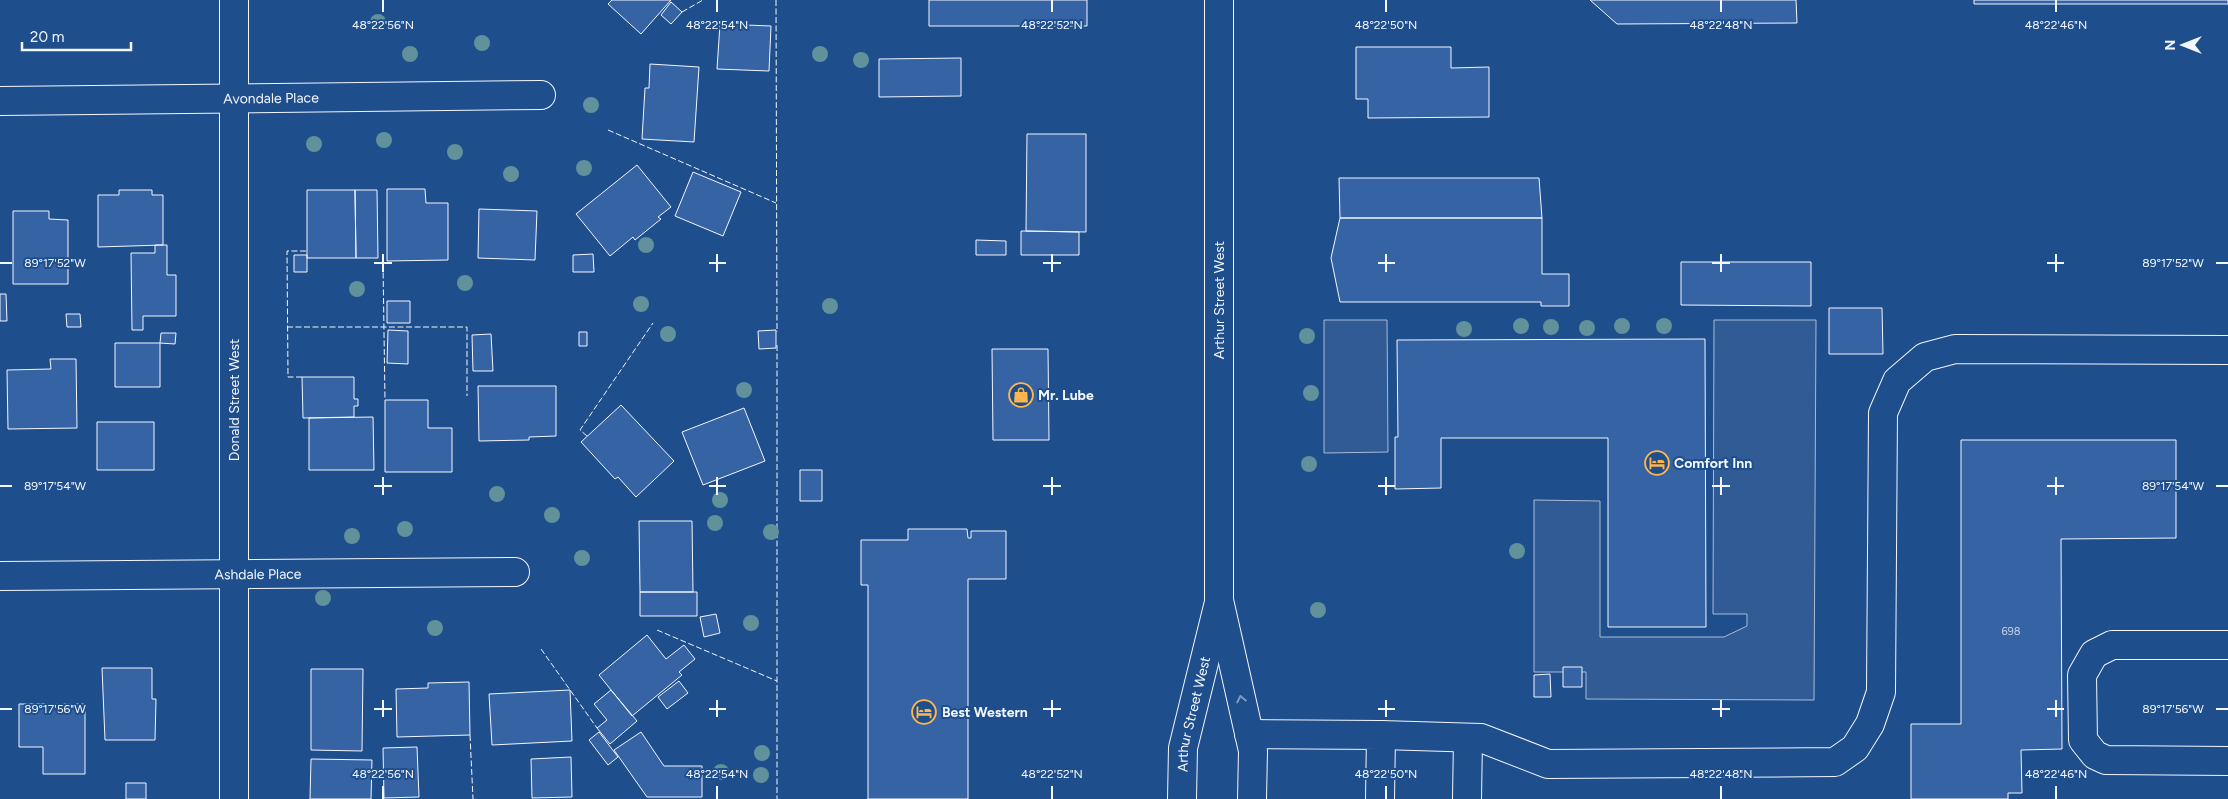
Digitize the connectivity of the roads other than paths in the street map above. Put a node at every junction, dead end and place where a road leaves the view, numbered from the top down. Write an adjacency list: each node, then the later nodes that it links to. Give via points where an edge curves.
1 (234, 0): 4 (street, Donald Street West)
2 (1219, 0): 10 (street, Arthur Street West)
3 (541, 96): 4 (street, Avondale Place)
4 (234, 99): 5 (street, Avondale Place); 8 (street, Donald Street West)
5 (0, 101)
6 (2228, 350): 14 (street, via 1955,349 1925,357 1897,382 1883,413 1880,692 1870,724 1855,748 1835,762 1548,764 1481,738)
7 (515, 572): 8 (street, Ashdale Place)
8 (234, 575): 9 (street, Ashdale Place); 16 (street, Donald Street West)
9 (0, 576)
10 (1219, 600): 12 (street, Arthur Street West, one-way to 10); 17 (street, Arthur Street West, via 1183,748)
11 (2228, 645): 15 (street, via 2112,645 2094,654 2082,675 2083,740 2095,755 2106,760)
12 (1249, 734): 13 (street); 18 (street, Arthur Street West)
13 (1381, 735): 14 (street); 19 (street)
14 (1468, 738): 20 (street)
15 (2228, 761)
16 (234, 799)
17 (1182, 799)
18 (1252, 799)
19 (1380, 799)
20 (1467, 799)

